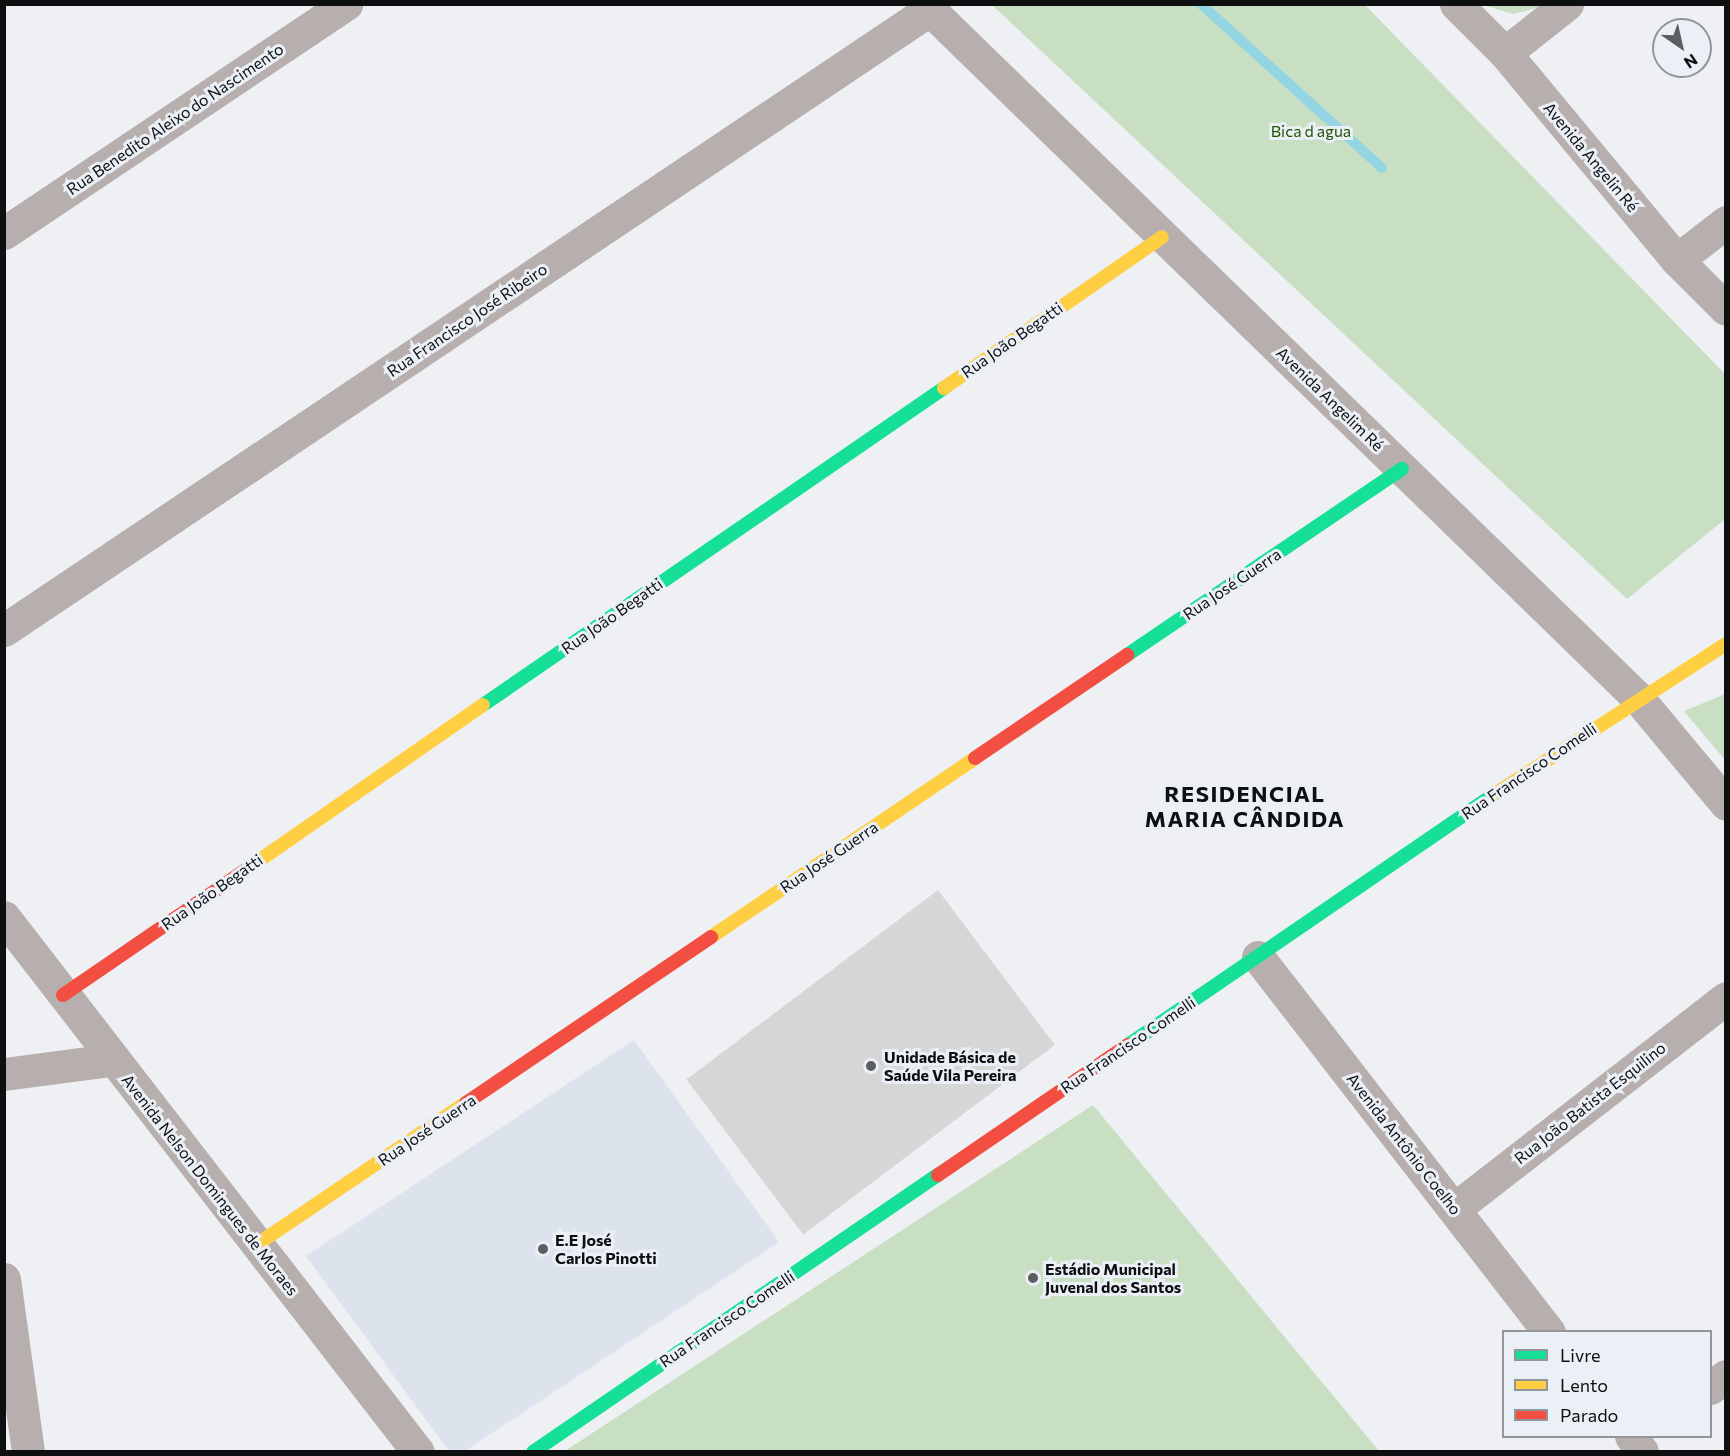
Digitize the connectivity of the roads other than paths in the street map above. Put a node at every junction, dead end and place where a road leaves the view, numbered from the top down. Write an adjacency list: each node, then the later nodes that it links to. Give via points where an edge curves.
1 (346, 4): 7 (street, Rua Benedito Aleixo do Nascimento)
2 (1456, 4): 5 (street, Avenida Angelin Ré)
3 (1567, 4): 5 (street)
4 (927, 7): 8 (street, Avenida Angelim Ré); 12 (street, Rua Francisco José Ribeiro)
5 (1505, 53): 9 (street, Avenida Angelin Ré)
6 (1725, 222): 9 (street)
7 (4, 233)
8 (1162, 237): 11 (street, Avenida Angelim Ré); 18 (street, Rua João Begatti)
9 (1677, 260): 10 (street, Avenida Angelin Ré)
10 (1725, 309)
11 (1402, 469): 14 (street, Avenida Angelim Ré); 23 (street, Rua José Guerra)
12 (4, 630)
13 (1725, 644): 14 (street, Rua Francisco Comelli)
14 (1637, 697): 15 (street, Avenida Angelim Ré); 17 (street, Rua Francisco Comelli)
15 (1725, 804)
16 (4, 917): 18 (street, Avenida Nelson Domingues de Moraes)
17 (1258, 957): 22 (street, Avenida Antônio Coelho); 30 (street, Rua Francisco Comelli)
18 (63, 995): 20 (street, Avenida Nelson Domingues de Moraes)
19 (1725, 998): 22 (street, Rua João Batista Esquilino)
20 (111, 1060): 21 (street); 23 (street, Avenida Nelson Domingues de Moraes)
21 (4, 1074)
22 (1454, 1209): 25 (street, Avenida Antônio Coelho)
23 (256, 1245): 29 (street, Avenida Nelson Domingues de Moraes)
24 (4, 1279): 28 (street)
25 (1547, 1330)
26 (1725, 1376): 27 (street)
27 (1712, 1386)
28 (28, 1452)
29 (418, 1452)
30 (533, 1452)

